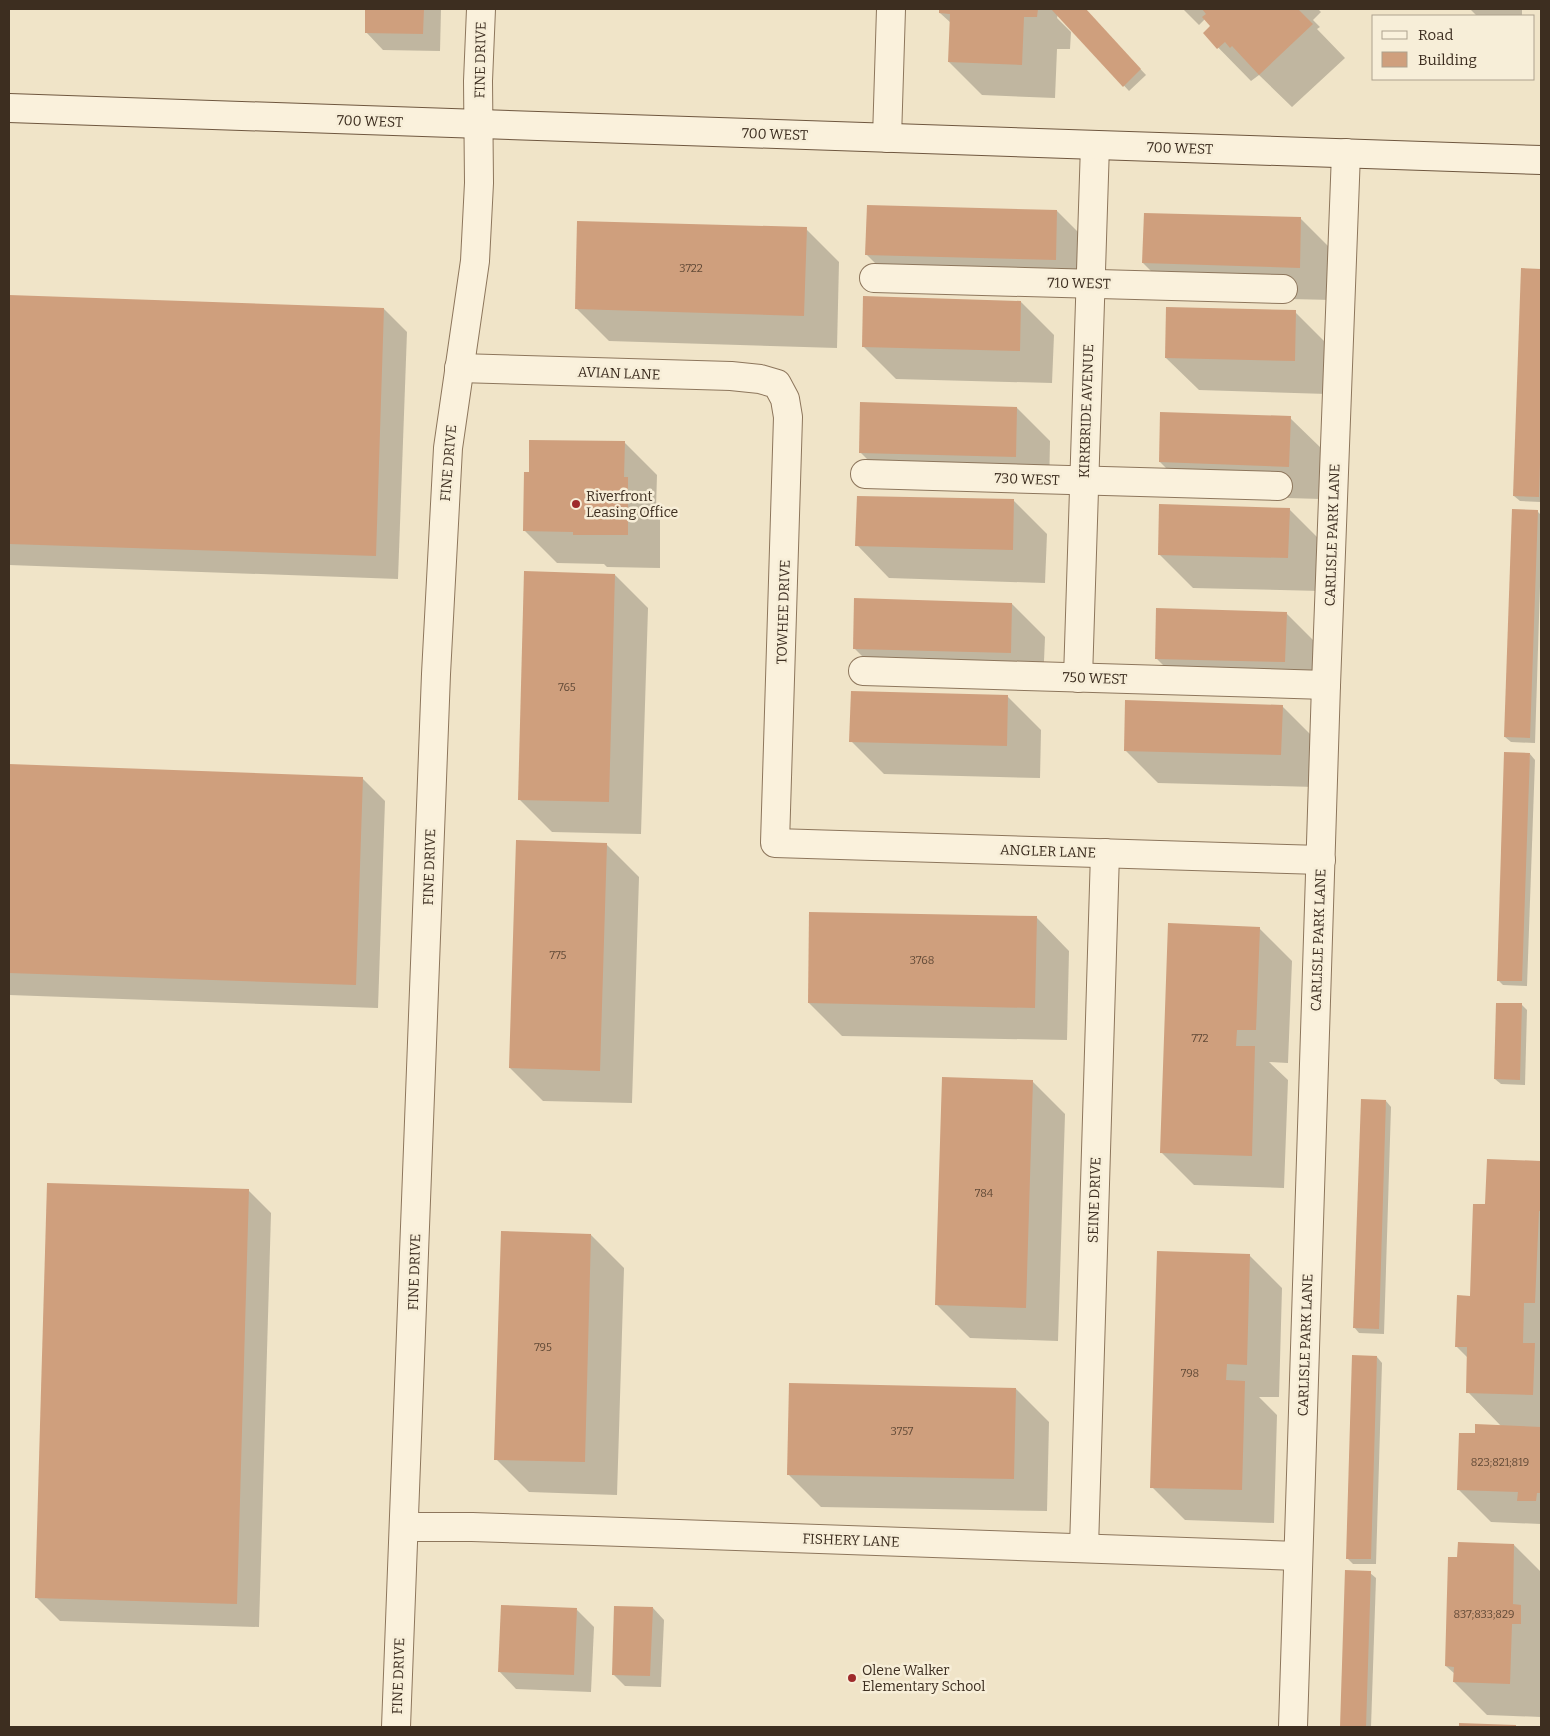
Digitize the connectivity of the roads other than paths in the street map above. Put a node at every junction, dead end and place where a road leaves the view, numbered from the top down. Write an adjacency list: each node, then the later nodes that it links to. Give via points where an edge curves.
1 (481, 9): 4 (street, FINE DRIVE)
2 (891, 9): 5 (street)
3 (9, 108): 4 (street, 700 WEST)
4 (479, 125): 5 (street, 700 WEST); 12 (street, FINE DRIVE, via 480,183 475,261)
5 (887, 138): 6 (street, 700 WEST)
6 (1095, 145): 7 (street, 700 WEST); 10 (street, KIRKBRIDE AVENUE)
7 (1346, 153): 8 (street, 700 WEST); 19 (street, CARLISLE PARK LANE)
8 (1541, 160)
9 (874, 278): 10 (street, 710 WEST)
10 (1090, 284): 11 (street, 710 WEST); 15 (street, KIRKBRIDE AVENUE)
11 (1283, 289)
12 (459, 368): 13 (street, AVIAN LANE, via 731,376); 23 (street, FINE DRIVE, via 448,448 436,674)
13 (777, 384): 20 (street, TOWHEE DRIVE, via 785,399 788,417)
14 (866, 474): 15 (street, 730 WEST)
15 (1084, 480): 16 (street, 730 WEST); 18 (street, KIRKBRIDE AVENUE)
16 (1278, 486)
17 (863, 670): 18 (street, 750 WEST)
18 (1078, 678): 19 (street, 750 WEST)
19 (1326, 685): 22 (street, CARLISLE PARK LANE)
20 (775, 843): 21 (street, ANGLER LANE)
21 (1105, 853): 22 (street, ANGLER LANE); 24 (street, SEINE DRIVE)
22 (1321, 860): 25 (street, CARLISLE PARK LANE)
23 (404, 1528): 24 (street, FISHERY LANE, via 490,1527); 26 (street, FINE DRIVE)
24 (1084, 1548): 25 (street, FISHERY LANE)
25 (1298, 1556): 27 (street, CARLISLE PARK LANE)
26 (396, 1727)
27 (1293, 1727)

